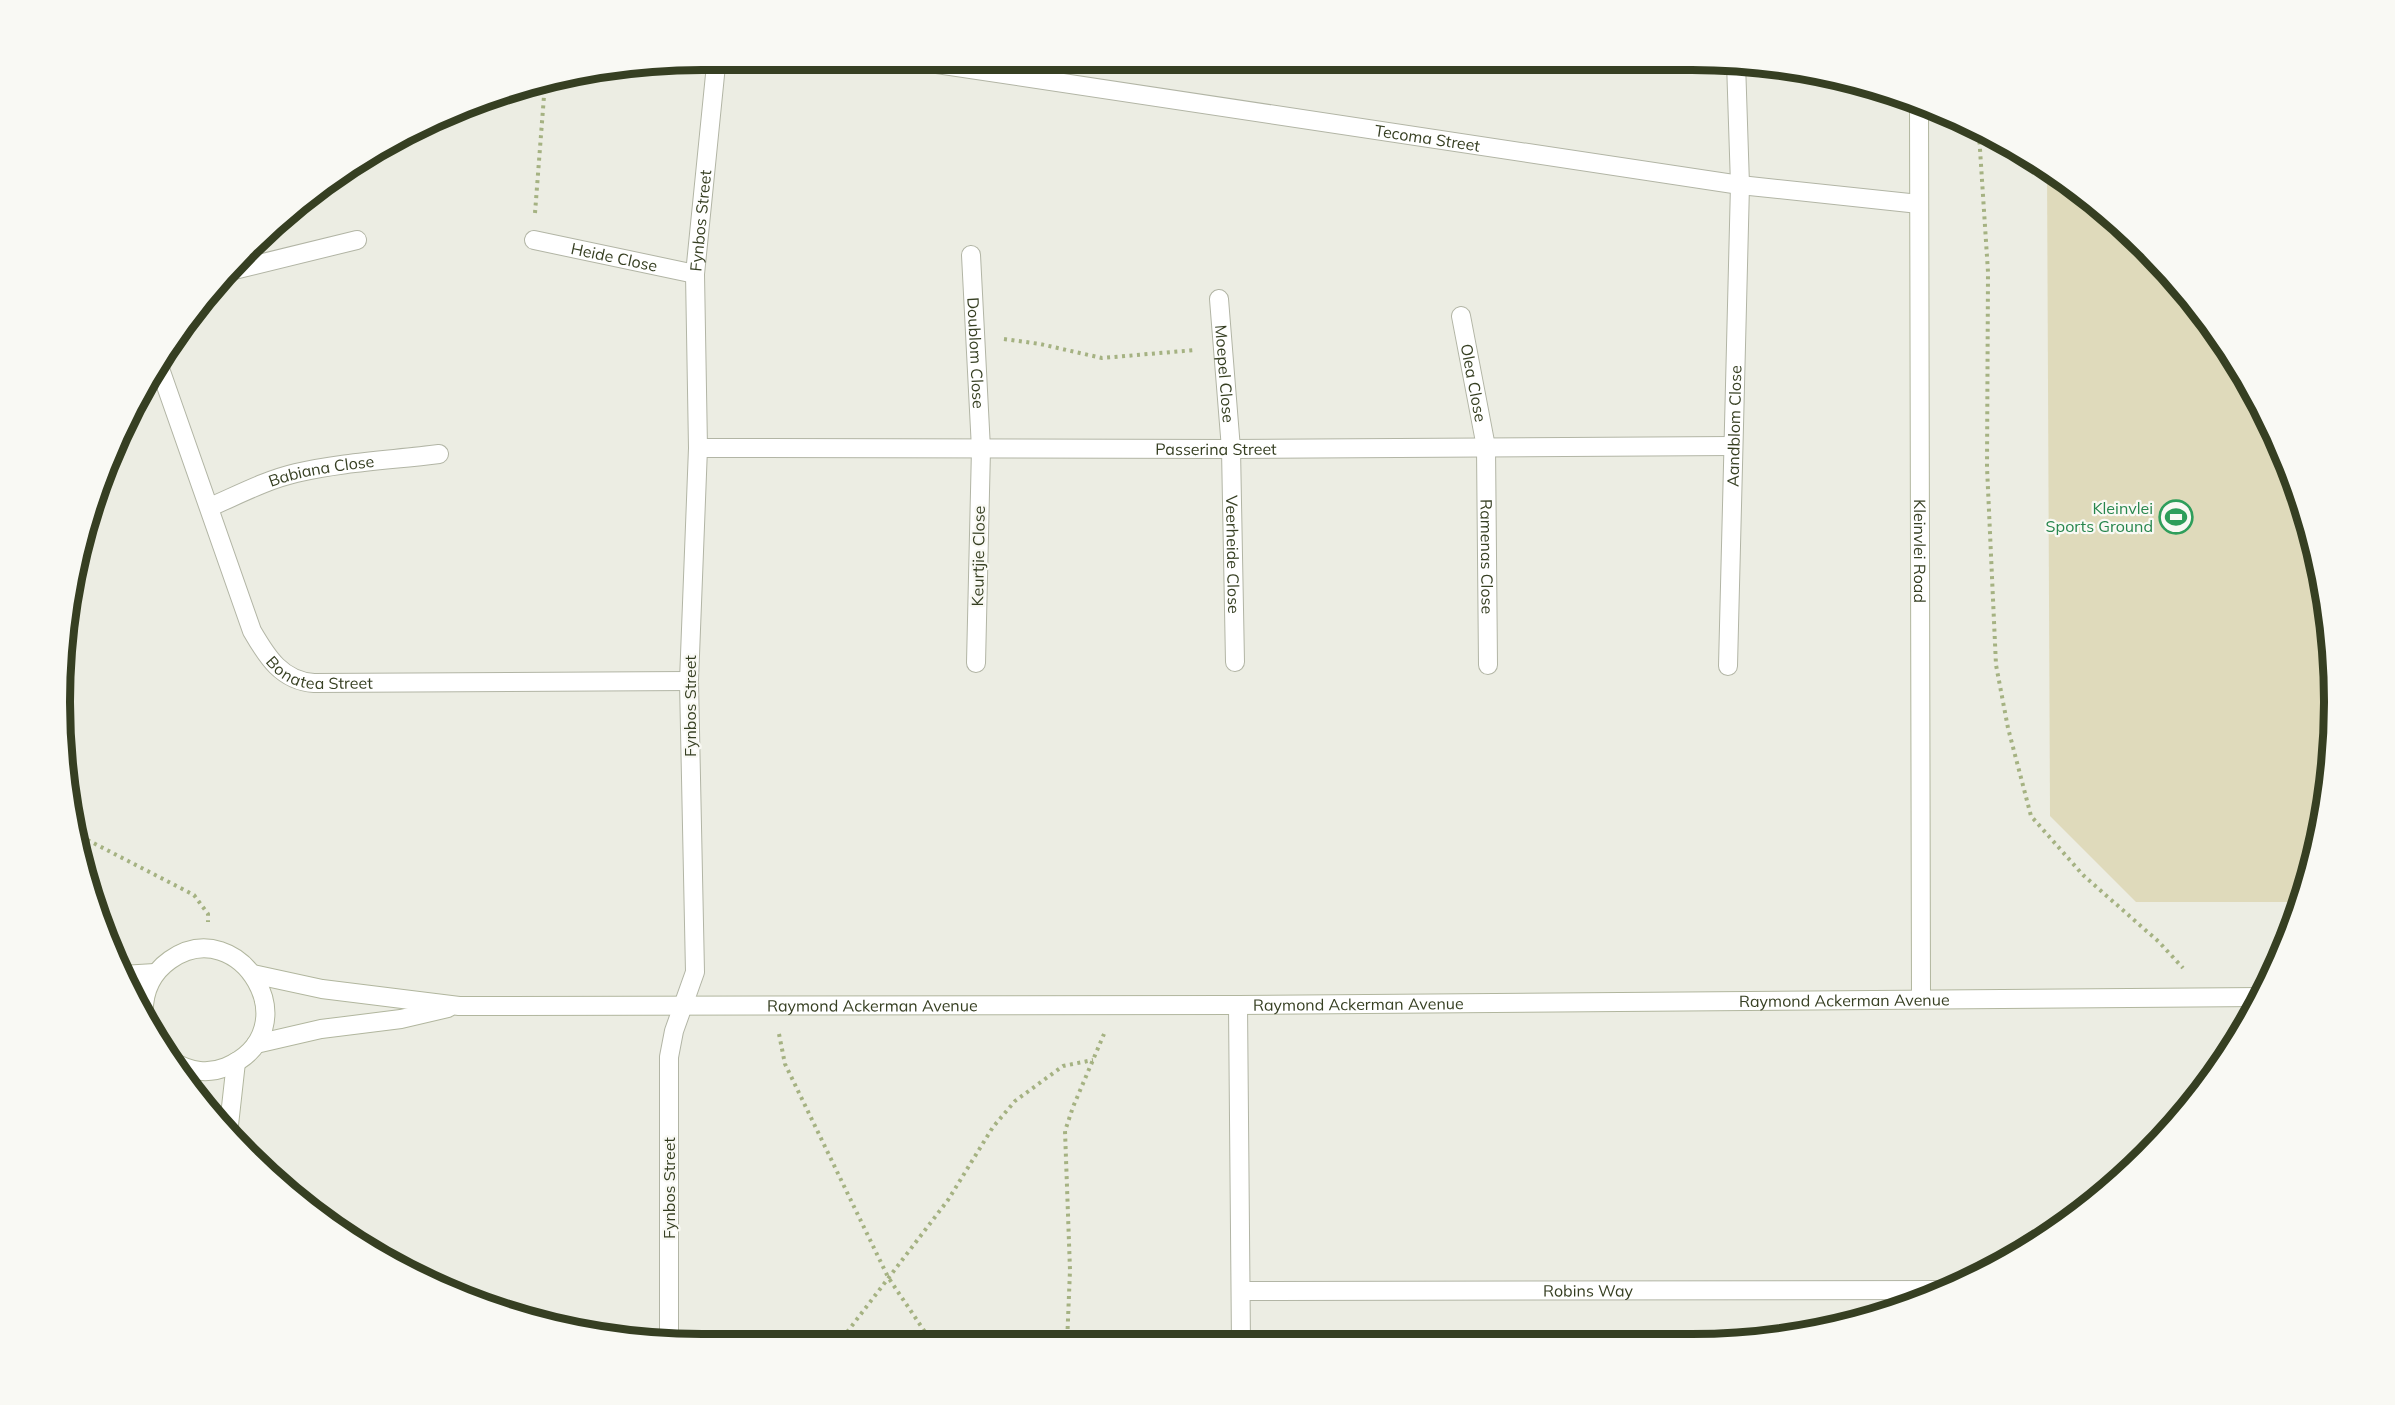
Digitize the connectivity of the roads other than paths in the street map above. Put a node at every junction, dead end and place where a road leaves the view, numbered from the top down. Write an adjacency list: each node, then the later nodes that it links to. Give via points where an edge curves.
1 (715, 71): 11 (street, Fynbos Street)
2 (983, 71): 5 (street, Tecoma Street)
3 (1736, 72): 5 (street, Aandblom Close)
4 (1918, 113): 6 (street, Kleinvlei Road)
5 (1740, 185): 6 (street, Tecoma Street); 15 (street, Aandblom Close)
6 (1919, 204): 32 (street, Kleinvlei Road)
7 (357, 240): 10 (street)
8 (534, 240): 11 (street, Heide Close)
9 (971, 255): 18 (street, Doublom Close)
10 (245, 267)
11 (695, 274): 17 (street, Fynbos Street)
12 (1219, 299): 19 (street, Moepel Close)
13 (1461, 316): 16 (street, Olea Close)
14 (162, 375): 21 (street, Bonatea Street)
15 (1733, 446): 16 (street, Passerina Street); 25 (street, Aandblom Close)
16 (1486, 447): 19 (street, Passerina Street); 24 (street, Ramenas Close)
17 (698, 448): 18 (street, Passerina Street); 26 (street, Fynbos Street)
18 (981, 449): 19 (street, Passerina Street); 23 (street, Keurtjie Close)
19 (1231, 449): 22 (street, Veerheide Close)
20 (439, 454): 21 (street, Babiana Close, via 316,469 272,480)
21 (210, 507): 26 (street, Bonatea Street, via 252,632 270,660 301,682)
22 (1235, 662)
23 (976, 663)
24 (1488, 665)
25 (1728, 666)
26 (688, 681): 35 (street, Fynbos Street, via 695,961)
27 (155, 974): 28 (street, via 174,957 211,950 240,961); 29 (street); 31 (street)
28 (254, 974): 34 (street, Raymond Ackerman Avenue, via 322,989); 36 (street, via 266,1008 264,1027)
29 (133, 975)
30 (2251, 997): 32 (street, Raymond Ackerman Avenue)
31 (145, 999)
32 (1921, 999): 33 (street, Raymond Ackerman Avenue)
33 (1238, 1005): 35 (street, Raymond Ackerman Avenue); 40 (street)
34 (459, 1006): 35 (street, Raymond Ackerman Avenue); 36 (street, Raymond Ackerman Avenue)
35 (684, 1006): 42 (street, Fynbos Street, via 669,1057)
36 (256, 1044): 37 (street)
37 (236, 1062): 38 (street, via 218,1070); 39 (street)
38 (188, 1069)
39 (229, 1121)
40 (1242, 1292): 41 (street, Robins Way); 43 (street)
41 (1919, 1292)
42 (669, 1333)
43 (1241, 1334)

